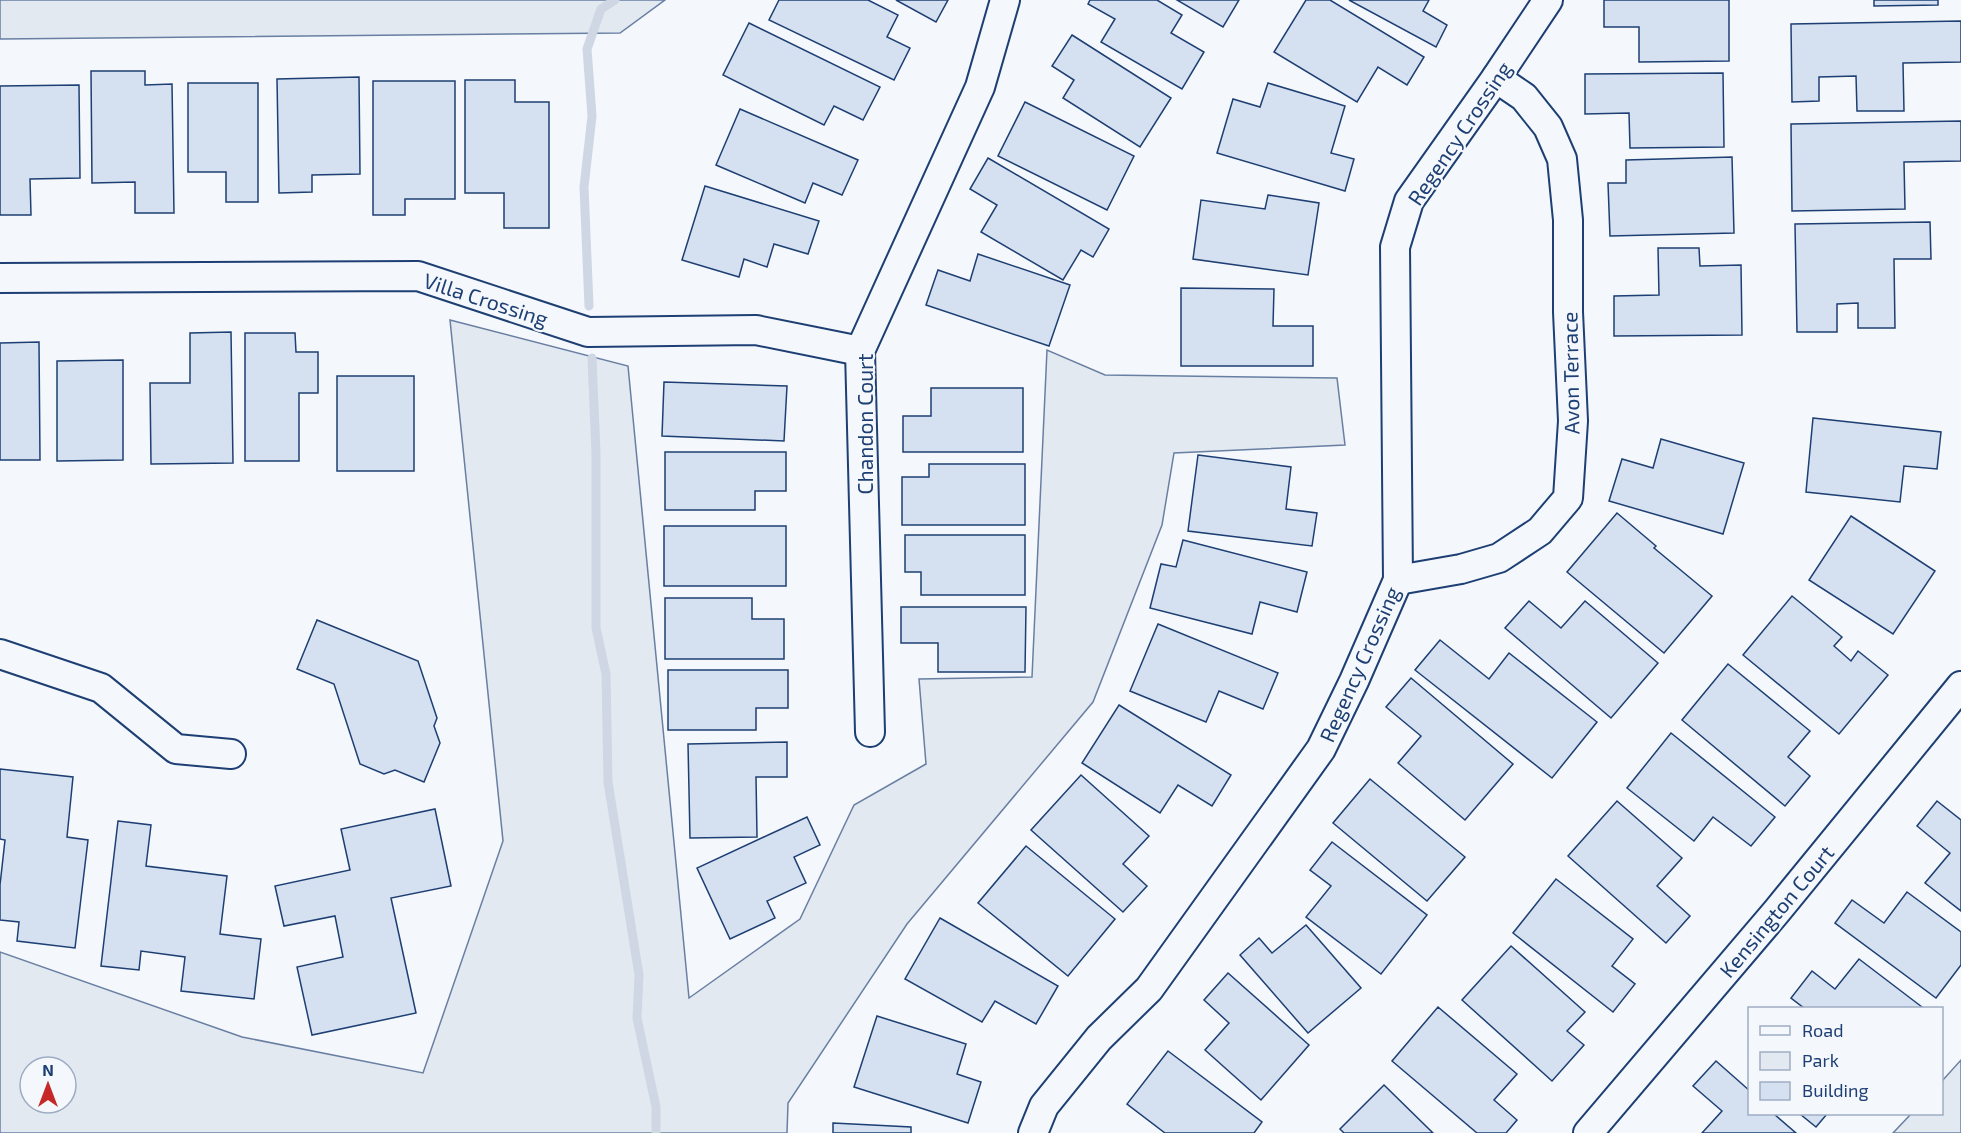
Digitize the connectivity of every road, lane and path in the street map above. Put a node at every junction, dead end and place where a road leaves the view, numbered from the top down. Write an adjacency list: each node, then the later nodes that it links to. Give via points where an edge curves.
1 (1005, 0): 5 (street, Chandon Court, via 980,87)
2 (1548, 0): 3 (street, Regency Crossing)
3 (1496, 78): 6 (street, Regency Crossing, via 1409,201 1395,247); 6 (street, Avon Terrace, via 1524,97 1542,119 1562,159 1568,220 1573,421 1568,498 1540,531 1499,558)
4 (0, 278): 5 (street, Villa Crossing, via 418,276 588,332 756,330)
5 (860, 351): 9 (street, Chandon Court)
6 (1398, 580): 11 (street, Regency Crossing, via 1321,748 1149,989 1099,1038 1044,1106)
7 (0, 654): 10 (street, via 101,688 176,748)
8 (1961, 686): 12 (street, Kensington Court)
9 (870, 732)
10 (231, 754)
11 (1033, 1133)
12 (1588, 1133)

